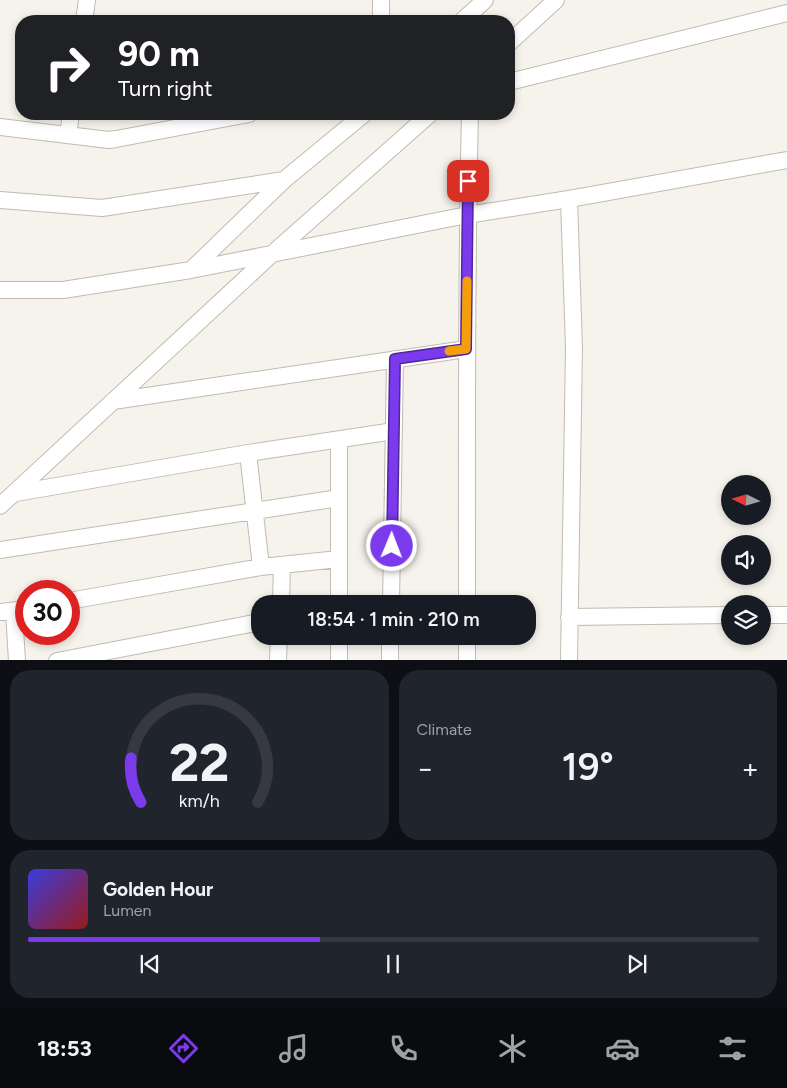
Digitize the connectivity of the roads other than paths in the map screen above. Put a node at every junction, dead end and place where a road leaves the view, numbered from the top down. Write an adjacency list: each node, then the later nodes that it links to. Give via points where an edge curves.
1 (87, 0): 7 (street)
2 (381, 0): 8 (street)
3 (485, 0): 6 (street)
4 (556, 0): 9 (street)
5 (787, 13): 10 (street)
6 (470, 14)
7 (85, 15)
8 (377, 15)
9 (515, 38)
10 (515, 81)
11 (70, 120): 17 (street)
12 (218, 120): 17 (street, via 116,140)
13 (357, 120): 19 (street)
14 (423, 120): 23 (street)
15 (470, 120): 22 (street)
16 (0, 127): 17 (street)
17 (68, 135)
18 (787, 160): 20 (street)
19 (284, 180): 21 (street, via 102,208); 24 (street)
20 (569, 199): 22 (street); 49 (street, via 574,348)
21 (0, 200)
22 (467, 215): 23 (street); 26 (street)
23 (272, 254): 24 (street); 28 (street)
24 (191, 270): 25 (street, via 63,290)
25 (0, 290)
26 (466, 349): 27 (street); 43 (street)
27 (395, 359): 28 (street); 29 (street)
28 (113, 401): 32 (street)
29 (394, 431): 30 (street); 42 (street)
30 (339, 440): 31 (street); 33 (street)
31 (248, 453): 32 (street); 35 (street)
32 (16, 492): 34 (street)
33 (339, 498): 35 (street); 37 (street)
34 (0, 506)
35 (254, 511): 36 (street); 39 (street)
36 (0, 550)
37 (339, 559): 38 (street); 41 (street)
38 (282, 565): 39 (street); 40 (street)
39 (261, 567): 44 (street)
40 (280, 595)
41 (339, 595)
42 (391, 595)
43 (467, 595)
44 (80, 599)
45 (14, 611): 56 (street)
46 (721, 615): 49 (street)
47 (771, 615): 48 (street)
48 (787, 615)
49 (569, 617): 62 (street)
50 (251, 624): 55 (street)
51 (279, 645): 58 (street)
52 (339, 645): 59 (street)
53 (390, 645): 60 (street)
54 (467, 645): 61 (street)
55 (84, 658): 57 (street)
56 (17, 660)
57 (58, 660)
58 (278, 660)
59 (338, 660)
60 (390, 660)
61 (467, 660)
62 (568, 660)

